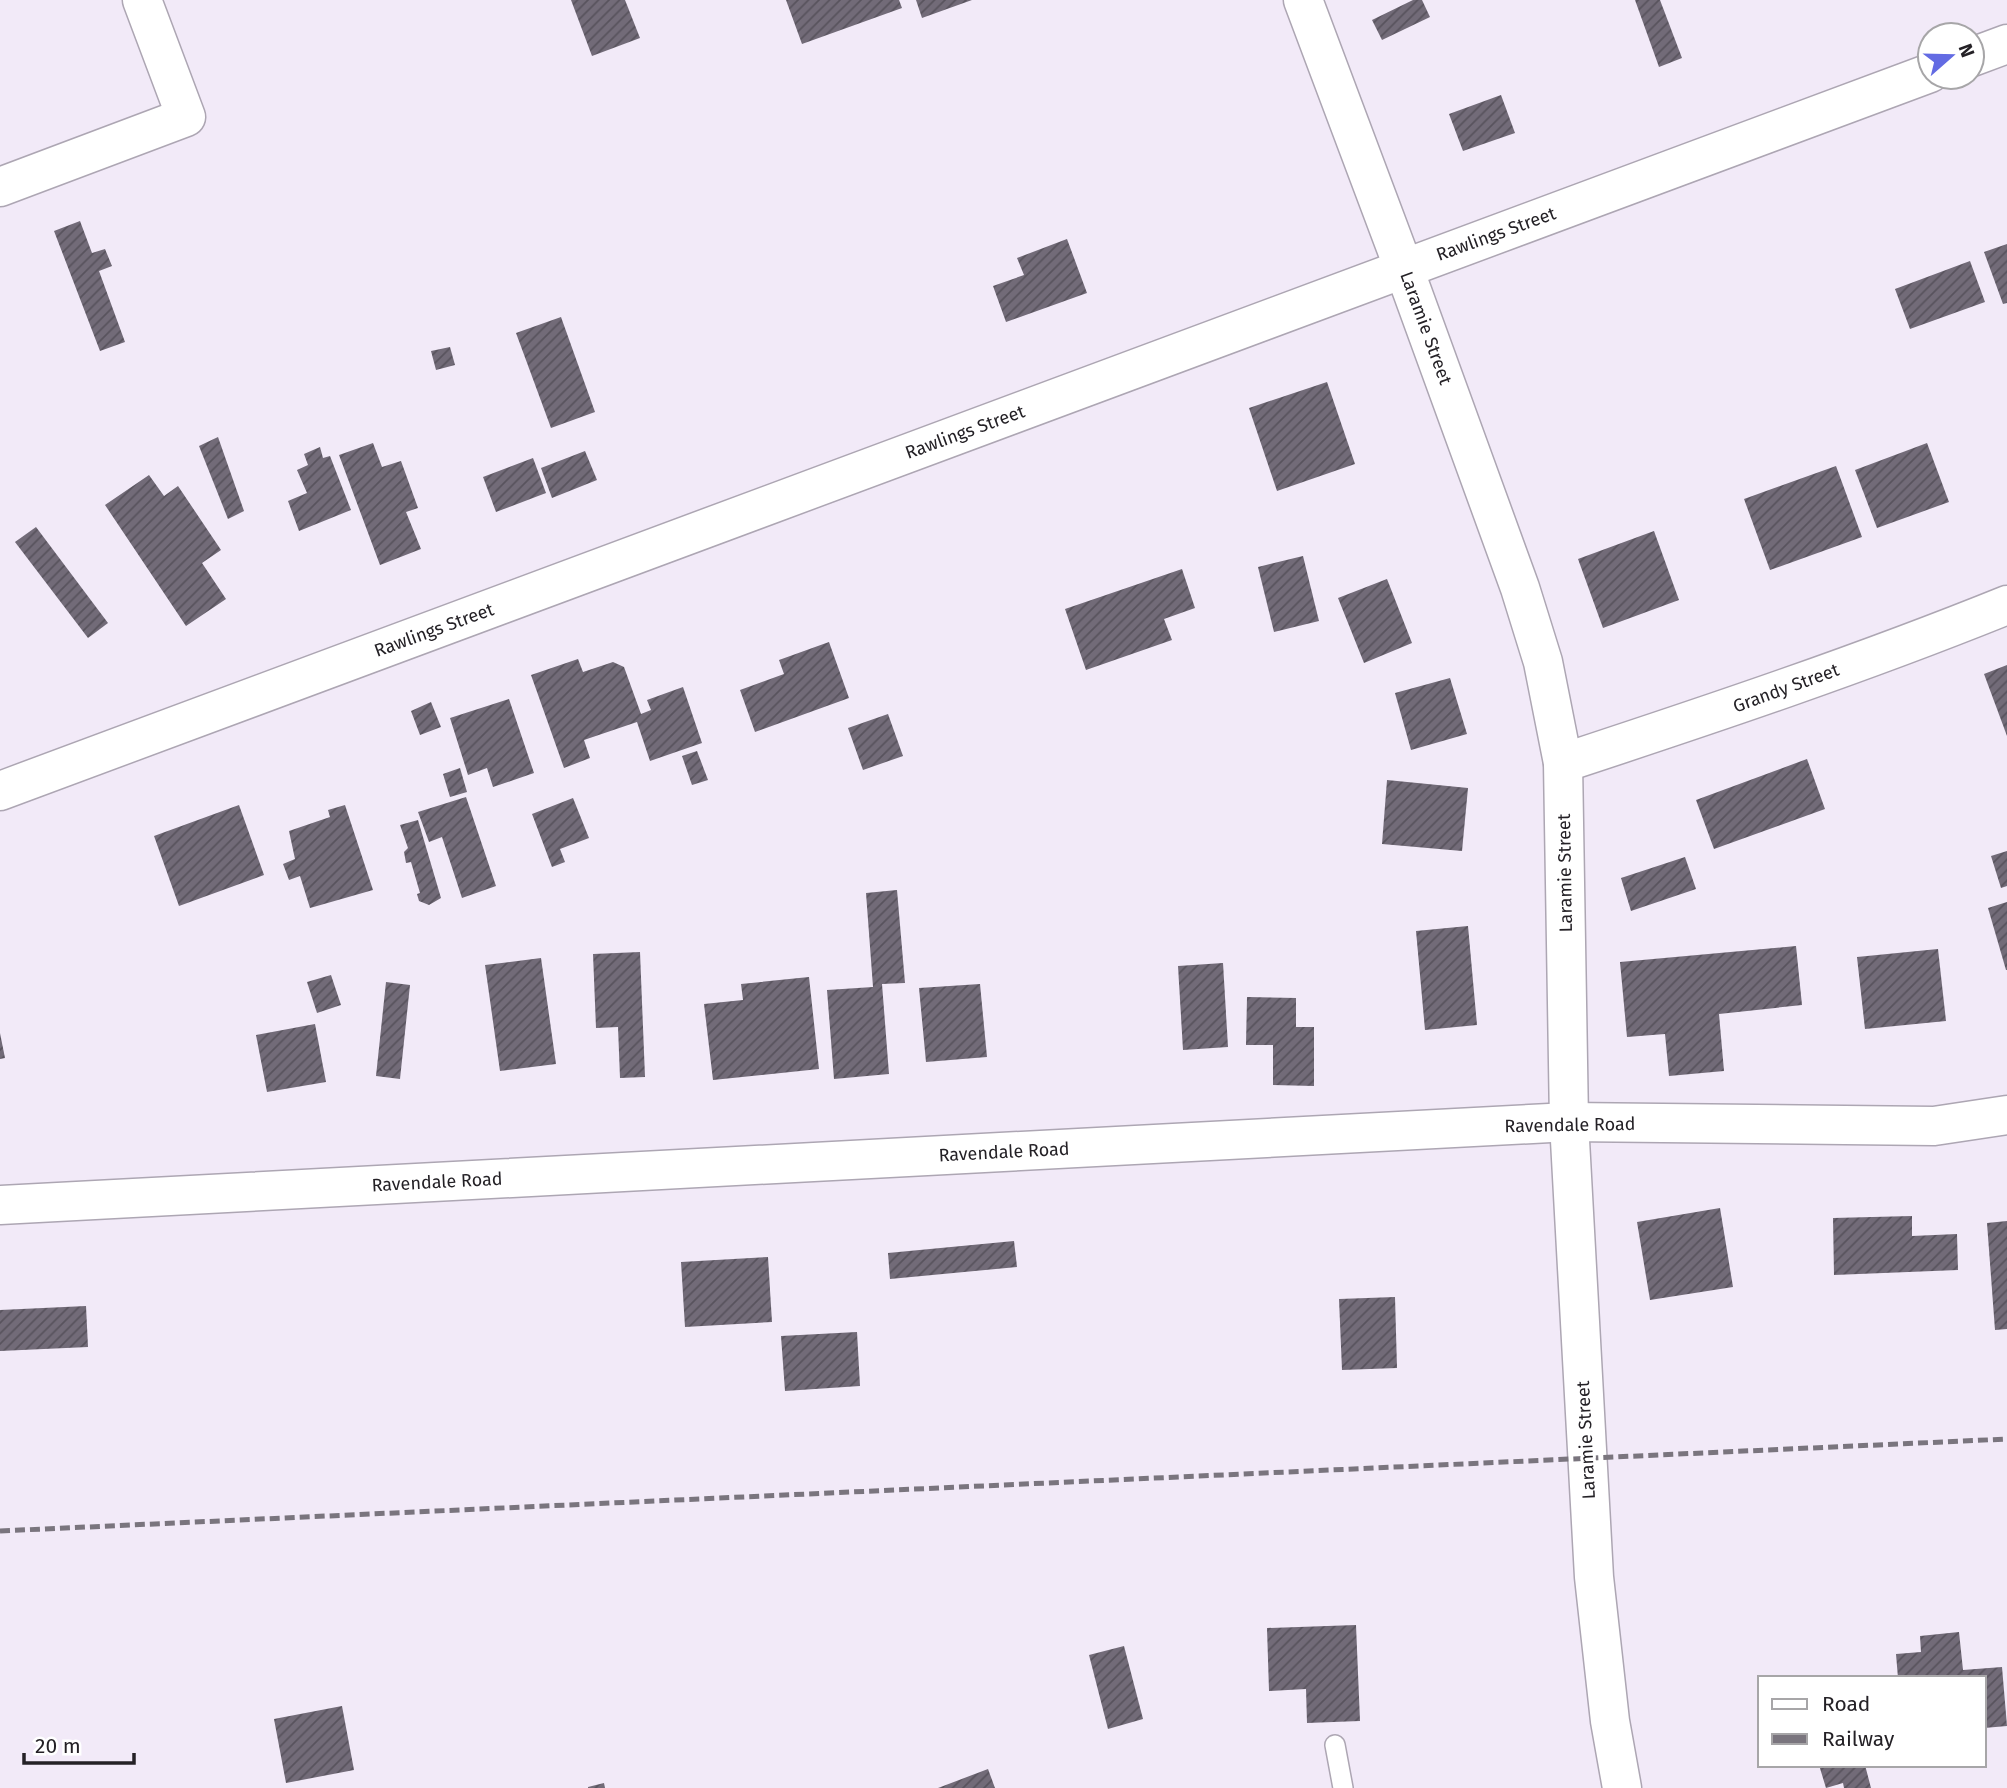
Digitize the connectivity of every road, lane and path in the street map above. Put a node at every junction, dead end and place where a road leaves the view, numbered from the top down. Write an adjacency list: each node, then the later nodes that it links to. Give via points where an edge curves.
1 (142, 0): 6 (street, via 186,117)
2 (1303, 0): 7 (street, Laramie Street)
3 (2007, 44): 4 (street)
4 (1986, 52)
5 (1916, 78): 7 (street, Rawlings Street)
6 (0, 187)
7 (1404, 268): 9 (street, Laramie Street, via 1520,588 1543,662); 10 (street, Rawlings Street)
8 (2007, 605): 9 (street, Grandy Street, via 1748,702)
9 (1563, 763): 12 (street, Laramie Street)
10 (0, 791)
11 (2007, 1115): 12 (street, Ravendale Road, via 1934,1126)
12 (1569, 1122): 13 (street, Ravendale Road); 16 (street, Laramie Street, via 1594,1577)
13 (0, 1205)
14 (1335, 1745): 15 (lane)
15 (1343, 1788)
16 (1622, 1788)

